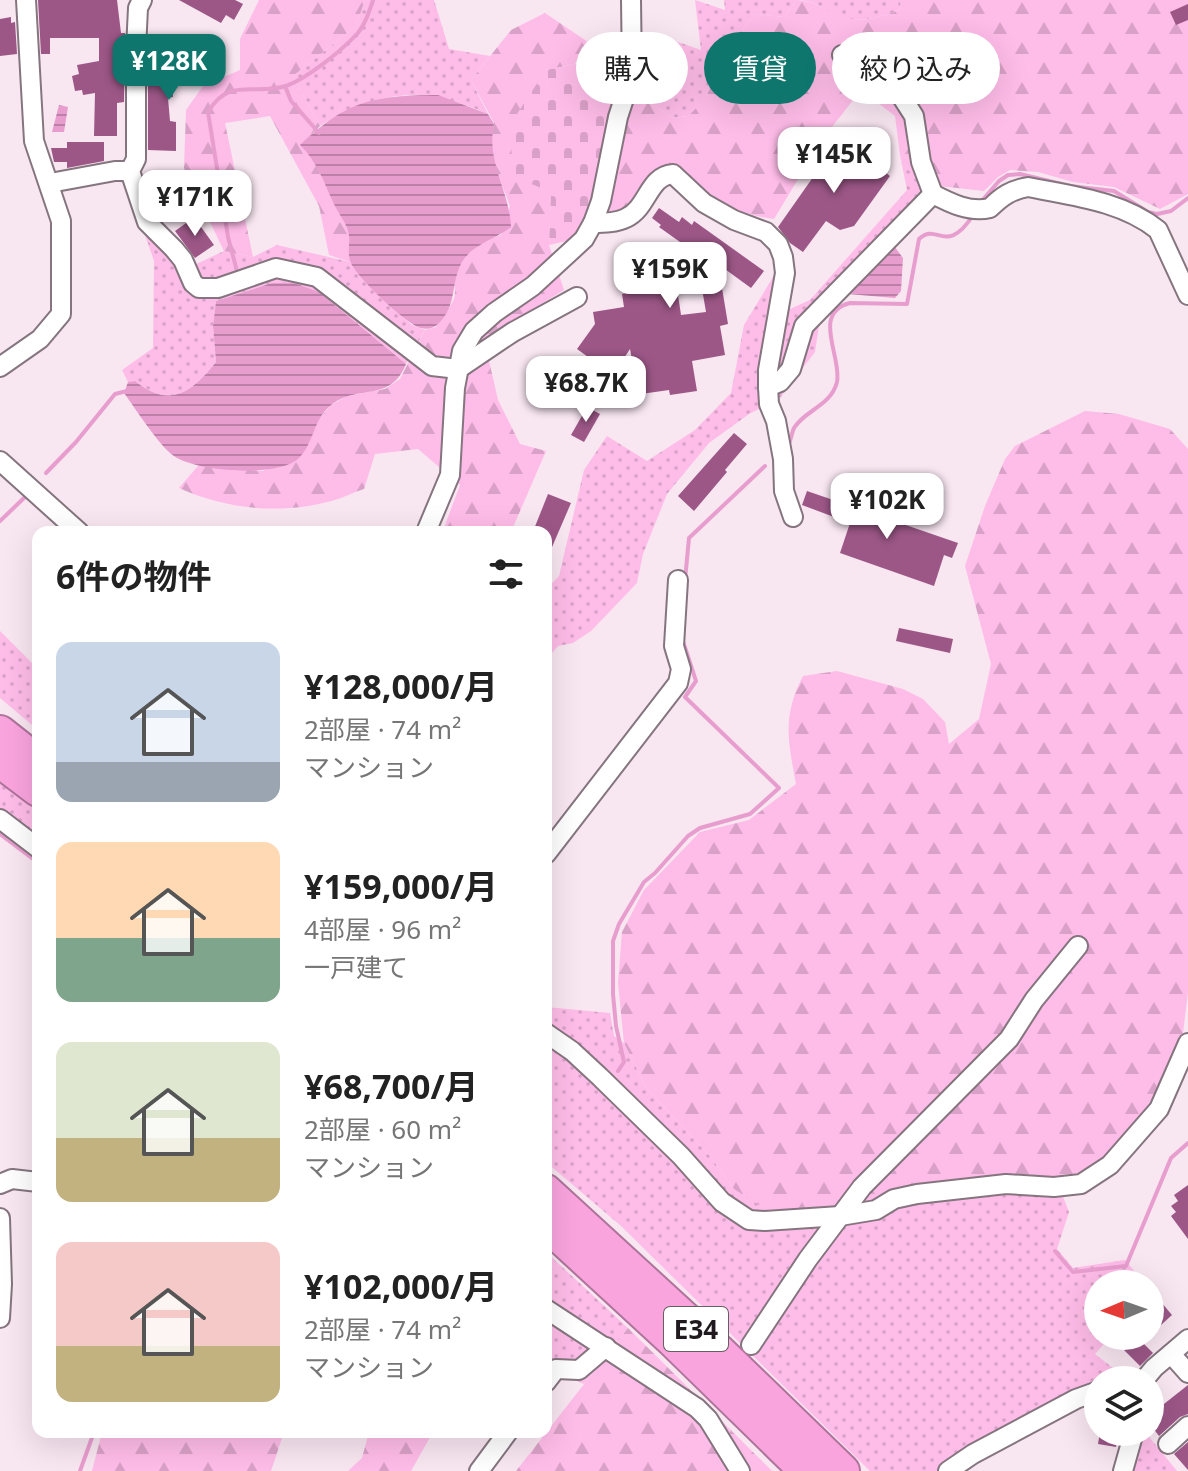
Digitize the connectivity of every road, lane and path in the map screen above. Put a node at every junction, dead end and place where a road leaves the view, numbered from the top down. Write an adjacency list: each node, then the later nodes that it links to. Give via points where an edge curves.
1 (26, 0): 6 (street, via 34,141)
2 (142, 0): 5 (street, via 136,49 136,159)
3 (631, 0): 8 (street, via 632,74)
4 (906, 104): 7 (street)
5 (130, 171): 6 (street); 12 (street, via 147,222 183,260 193,283 206,290 285,268 317,277 432,366)
6 (50, 183): 11 (street, via 61,221 61,314 40,339)
7 (933, 194): 9 (street, via 978,209 1028,187 1106,203 1158,230); 13 (street, via 804,326 791,369)
8 (593, 223): 12 (street, via 584,239 533,286 474,331); 13 (street, via 628,218 658,179 673,174 704,203 766,232 778,244 785,273)
9 (1188, 295)
10 (577, 297): 12 (street)
11 (0, 367)
12 (458, 369): 17 (street, via 450,475)
13 (768, 387): 15 (street)
14 (0, 461): 16 (street)
15 (793, 517)
16 (72, 526)
17 (429, 526)
18 (678, 580): 25 (street, via 678,683)
19 (0, 732): 20 (highway)
20 (32, 757)
21 (0, 761): 22 (highway)
22 (32, 785)
23 (0, 819): 24 (street)
24 (32, 843)
25 (552, 846)
26 (1078, 946): 32 (street, via 1009,1039 862,1187)
27 (552, 1037): 32 (street, via 591,1068 738,1215 765,1221)
28 (1188, 1043): 32 (street, via 1159,1109 1110,1165 1081,1184 1006,1184 917,1194 876,1210)
29 (32, 1181): 30 (street)
30 (0, 1184)
31 (552, 1196): 52 (highway, E34)
32 (840, 1216): 38 (street)
33 (0, 1218): 36 (street)
34 (552, 1230): 51 (highway, E34)
35 (552, 1313): 39 (street)
36 (0, 1318)
37 (1188, 1339): 40 (street)
38 (751, 1345)
39 (606, 1347): 43 (street, via 579,1370 556,1369); 50 (street, via 711,1412)
40 (1171, 1354): 41 (street); 42 (street)
41 (1159, 1366)
42 (1188, 1373)
43 (552, 1374)
44 (1084, 1396): 53 (street)
45 (1188, 1426): 47 (street)
46 (504, 1438): 49 (street)
47 (1168, 1444)
48 (1130, 1446): 54 (street)
49 (479, 1471)
50 (740, 1471)
51 (806, 1471)
52 (843, 1471)
53 (948, 1471)
54 (1123, 1471)

